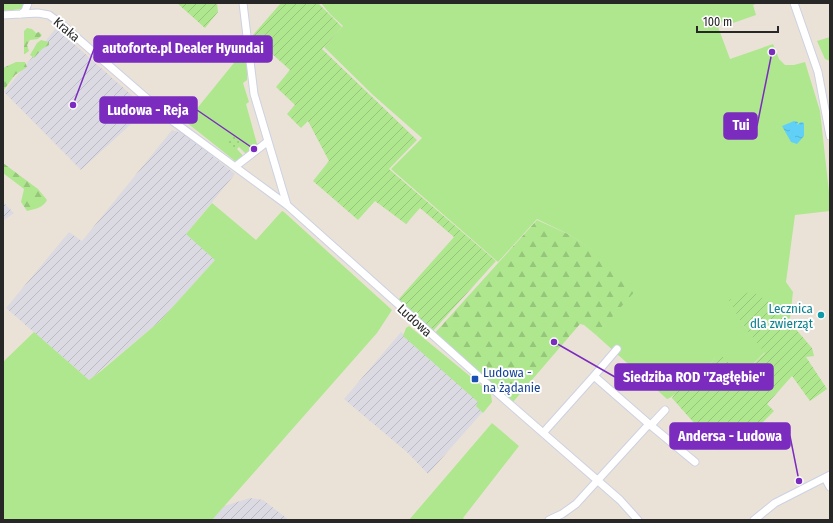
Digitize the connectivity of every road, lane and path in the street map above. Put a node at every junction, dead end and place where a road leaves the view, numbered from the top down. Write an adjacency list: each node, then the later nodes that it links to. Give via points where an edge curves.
1 (28, 3): 4 (street)
2 (243, 3): 8 (street, Ludowa, via 254,94)
3 (794, 3): 7 (street, via 818,72)
4 (21, 14): 5 (street, Kraka); 6 (street, Kraka, via 49,15)
5 (3, 15)
6 (174, 122): 9 (street, Ludowa)
7 (830, 136)
8 (267, 142): 9 (street); 10 (street, Ludowa)
9 (236, 166): 10 (street, Ludowa)
10 (287, 205): 15 (street, Ludowa)
11 (617, 349): 12 (street)
12 (594, 376): 14 (street); 15 (street)
13 (665, 410): 14 (street)
14 (650, 425): 16 (street); 18 (street)
15 (543, 433): 18 (street, Ludowa)
16 (695, 462)
17 (828, 476): 19 (street); 22 (street, via 775,503)
18 (598, 480): 20 (street, via 576,504); 21 (street, Ludowa)
19 (830, 487)
20 (549, 520)
21 (638, 520)
22 (754, 520)

